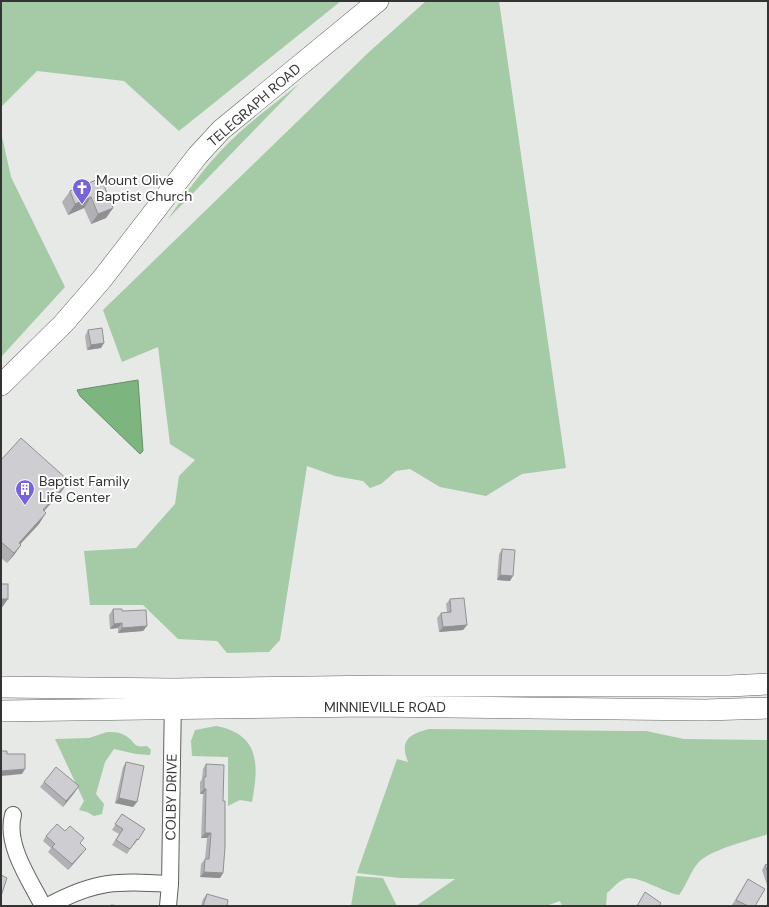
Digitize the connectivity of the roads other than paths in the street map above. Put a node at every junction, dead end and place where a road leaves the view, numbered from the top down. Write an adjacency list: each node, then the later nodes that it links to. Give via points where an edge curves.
1 (378, 1): 2 (main road, TELEGRAPH ROAD, via 222,130 198,155 64,324)
2 (1, 385)
3 (768, 684): 5 (main road, MINNIEVILLE ROAD, via 386,686)
4 (1, 688): 5 (main road, MINNIEVILLE ROAD)
5 (173, 698): 6 (main road, MINNIEVILLE ROAD, via 374,706 705,710); 7 (main road, MINNIEVILLE ROAD); 9 (street, COLBY DRIVE)
6 (768, 708)
7 (1, 711)
8 (13, 815): 10 (street, via 11,834 14,845)
9 (170, 884): 11 (street, via 100,884 82,889); 12 (street, COLBY DRIVE)
10 (42, 906)
11 (48, 906)
12 (168, 906)

